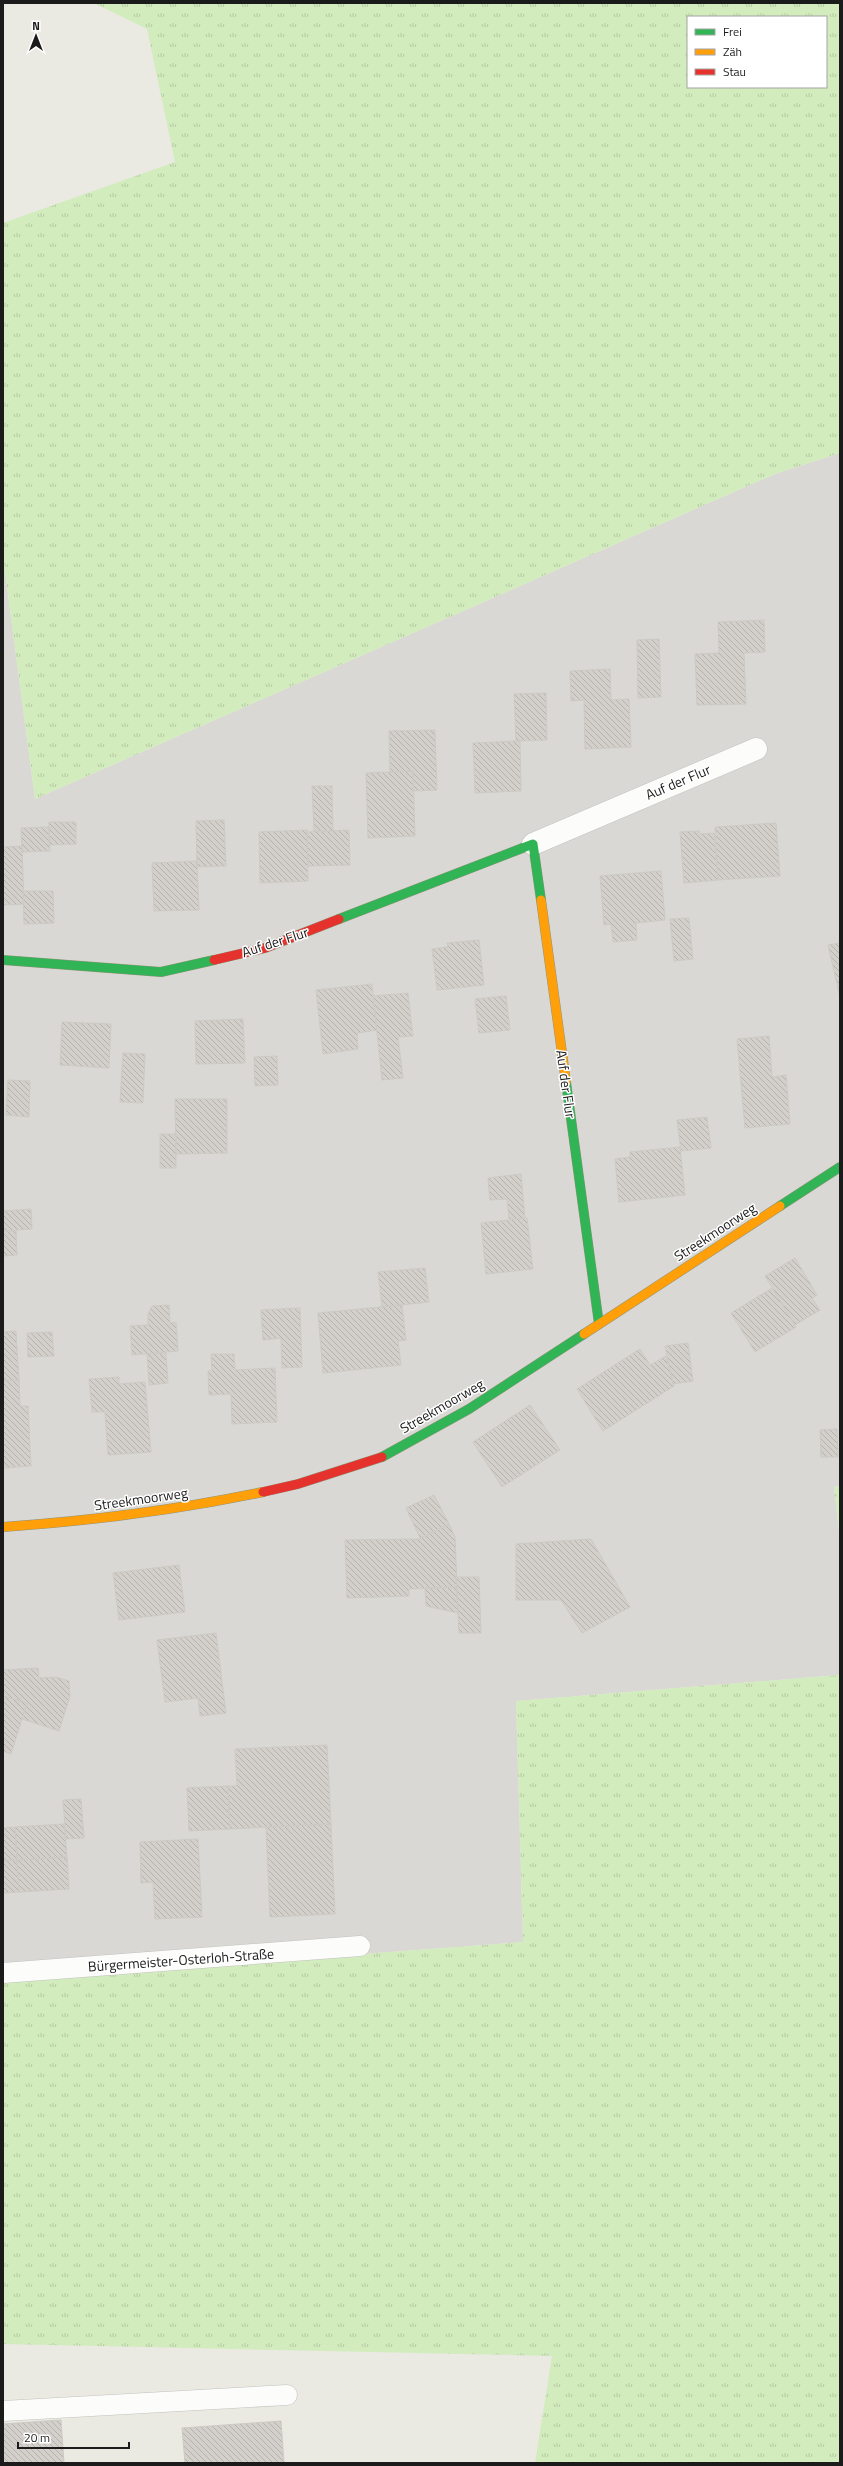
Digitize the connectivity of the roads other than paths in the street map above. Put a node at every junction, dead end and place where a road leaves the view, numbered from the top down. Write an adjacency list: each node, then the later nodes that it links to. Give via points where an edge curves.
1 (756, 749): 2 (street, Auf der Flur)
2 (533, 844): 3 (street, Auf der Flur, via 265,948 161,972); 5 (street, Auf der Flur)
3 (3, 960)
4 (840, 1167): 5 (street, Streekmoorweg)
5 (599, 1324): 6 (street, Streekmoorweg, via 469,1409 377,1460 298,1484 210,1503 87,1521)
6 (3, 1526)
7 (360, 1946): 8 (lane, Bürgermeister-Osterloh-Straße)
8 (3, 1973)
9 (287, 2395): 10 (lane)
10 (3, 2411)

